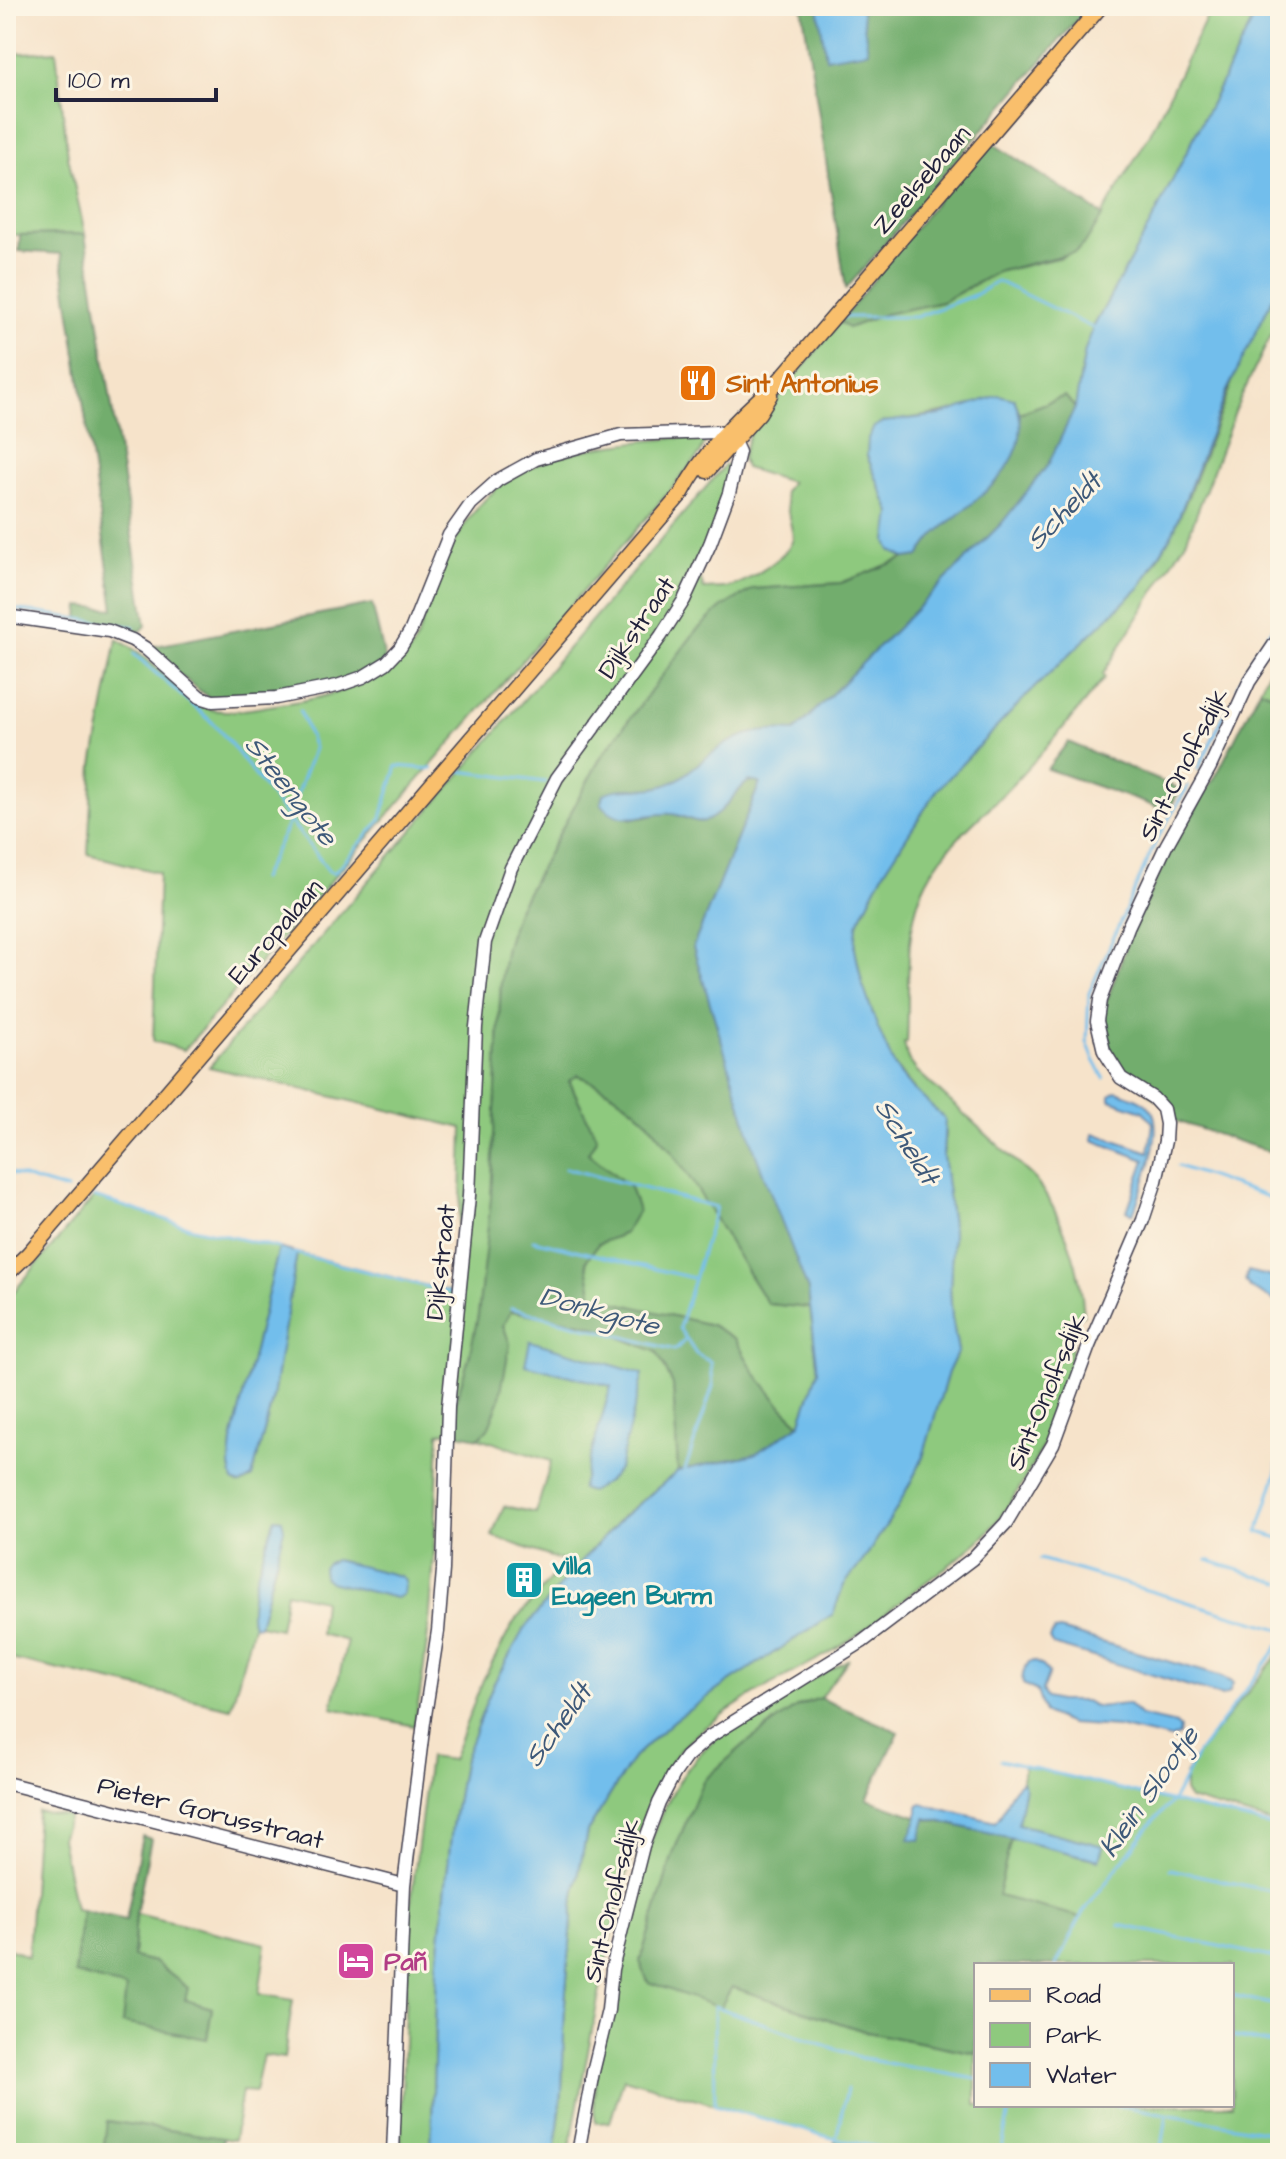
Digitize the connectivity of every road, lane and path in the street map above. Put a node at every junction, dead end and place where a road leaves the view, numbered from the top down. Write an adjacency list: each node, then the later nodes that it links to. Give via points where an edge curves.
1 (1101, 6): 2 (main road, Zeelsebaan, via 777,383 759,413)
2 (730, 438): 3 (main road, Zeelsebaan); 4 (street, via 717,432 621,435 536,459 498,480 471,504 449,535 400,648 363,677 337,686 276,698 213,701 200,697 132,640 96,629); 10 (street, Dijkstraat, via 739,452 729,493 691,586 661,636 557,778 511,868 485,942 469,1196 448,1407 441,1601)
3 (682, 493): 6 (main road, Europalaan)
4 (6, 616)
5 (1280, 636): 12 (street, Sint-Onolfsdijk, via 1249,682 1166,846 1100,1000 1097,1021 1104,1051 1121,1078 1163,1109 1165,1141 1143,1220 1053,1444 1006,1523 972,1559 862,1642 709,1737 674,1774 643,1846 625,1917)
6 (28, 1254): 7 (main road, Europalaan); 8 (main road, Europalaan)
7 (6, 1275)
8 (6, 1284)
9 (6, 1783): 10 (street, Pieter Gorusstraat)
10 (404, 1885): 11 (street, Dijkstraat)
11 (393, 2153)
12 (578, 2153)

